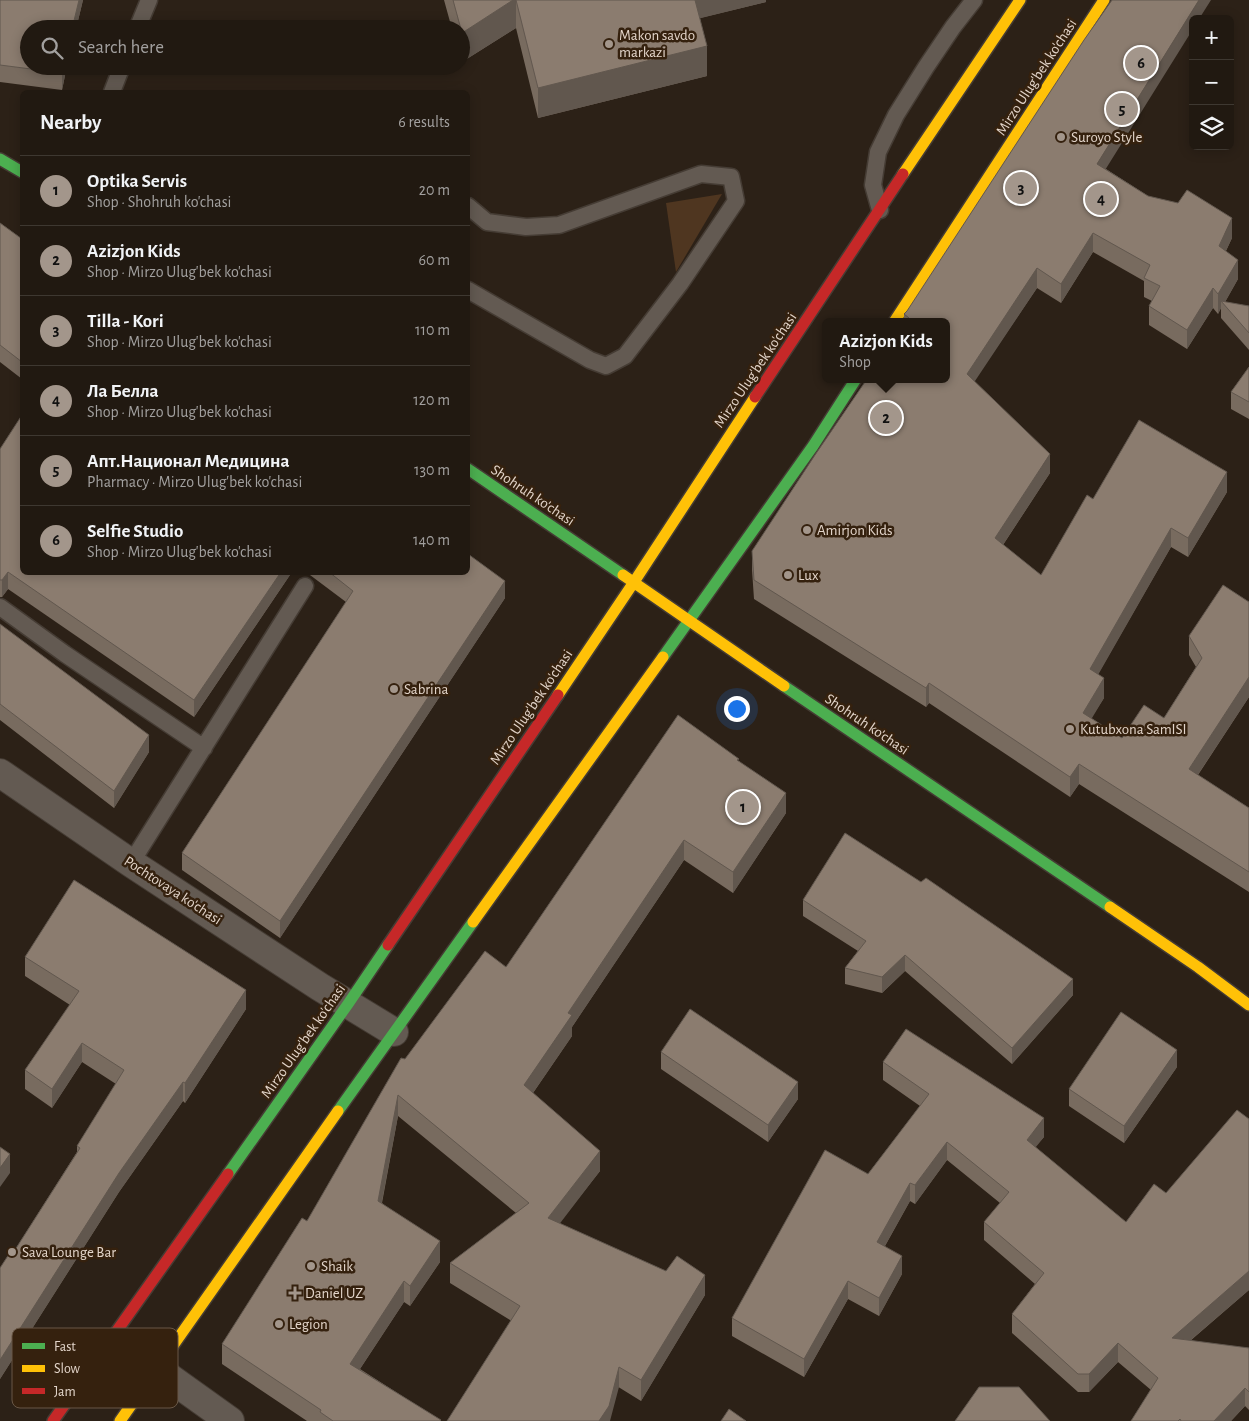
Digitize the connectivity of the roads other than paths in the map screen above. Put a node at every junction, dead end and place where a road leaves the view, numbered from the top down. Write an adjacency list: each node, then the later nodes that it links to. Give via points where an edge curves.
1 (148, 0): 5 (lane)
2 (974, 0): 11 (lane, via 926,66 878,152 873,185)
3 (1020, 0): 11 (main road, Mirzo Ulug'bek ko'chasi)
4 (1104, 0): 13 (main road, Mirzo Ulug'bek ko'chasi)
5 (140, 20)
6 (119, 75): 7 (lane)
7 (113, 90)
8 (0, 159): 9 (main road)
9 (20, 171)
10 (470, 208): 12 (lane, via 487,222 526,227 560,225 701,174 731,178 736,201 680,284 625,356 606,366)
11 (880, 210): 16 (main road, Mirzo Ulug'bek ko'chasi)
12 (470, 291)
13 (897, 318)
14 (853, 383): 19 (main road, via 813,446)
15 (470, 470): 16 (main road, Shohruh ko'chasi)
16 (634, 582): 19 (main road, Shohruh ko'chasi); 23 (main road, Mirzo Ulug'bek ko'chasi)
17 (305, 586): 20 (lane)
18 (0, 607): 20 (lane)
19 (689, 620): 24 (main road, Shohruh ko'chasi, via 1198,966); 25 (main road)
20 (204, 748): 22 (lane)
21 (0, 773): 22 (street, Pochtovaya ko'chasi)
22 (131, 863): 23 (street, Pochtovaya ko'chasi)
23 (348, 1004): 25 (street, Pochtovaya ko'chasi); 26 (main road, Mirzo Ulug'bek ko'chasi)
24 (1249, 1005)
25 (394, 1032): 27 (main road)
26 (118, 1328)
27 (178, 1337)
28 (178, 1384): 33 (street)
29 (61, 1408): 31 (main road, Mirzo Ulug'bek ko'chasi)
30 (129, 1408): 32 (main road)
31 (52, 1421)
32 (120, 1421)
33 (230, 1421)

